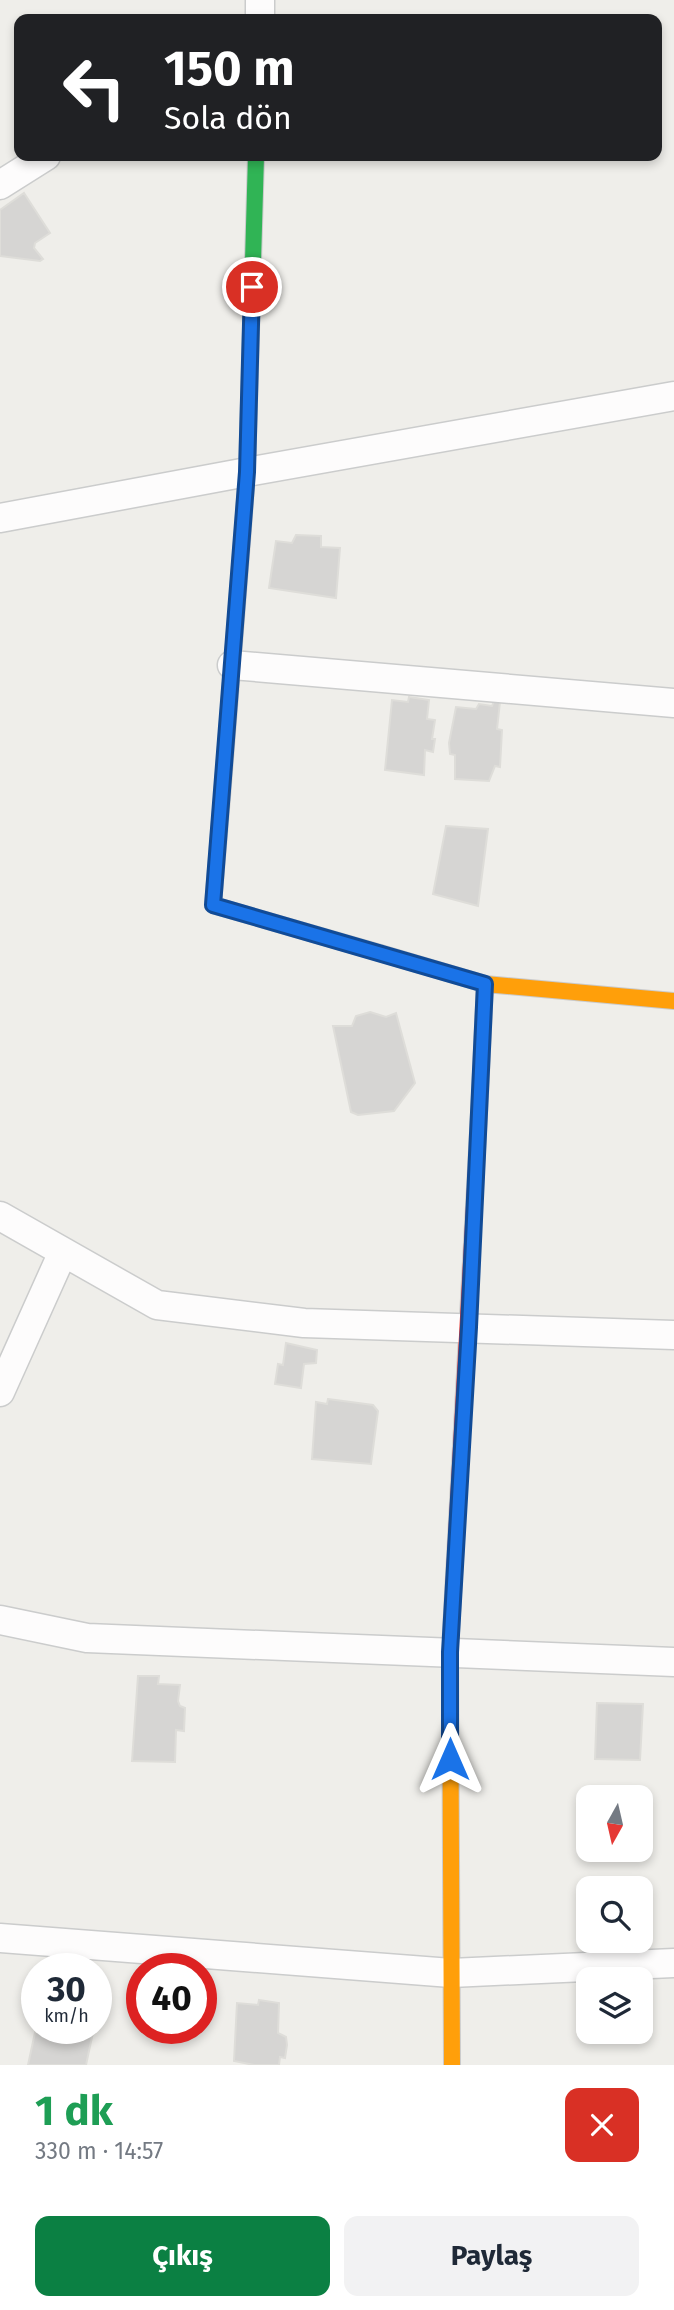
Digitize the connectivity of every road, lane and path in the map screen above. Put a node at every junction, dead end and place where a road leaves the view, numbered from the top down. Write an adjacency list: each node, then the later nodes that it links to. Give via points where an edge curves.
1 (38, 161): 3 (street)
2 (256, 161): 5 (street)
3 (0, 185)
4 (674, 396): 5 (street)
5 (247, 472): 6 (street); 7 (street)
6 (0, 518)
7 (232, 666): 8 (street); 9 (street, via 213,905)
8 (674, 703)
9 (485, 984): 10 (street); 13 (street)
10 (674, 1001)
11 (0, 1216): 12 (street)
12 (63, 1252): 13 (street, via 157,1305 304,1323); 15 (street)
13 (469, 1327): 14 (street); 17 (street)
14 (674, 1335)
15 (0, 1392)
16 (0, 1620): 17 (street, via 87,1638)
17 (450, 1652): 18 (street); 21 (street)
18 (674, 1662)
19 (0, 1938): 21 (street)
20 (674, 1963): 21 (street)
21 (451, 1973): 22 (street)
22 (452, 2065)

